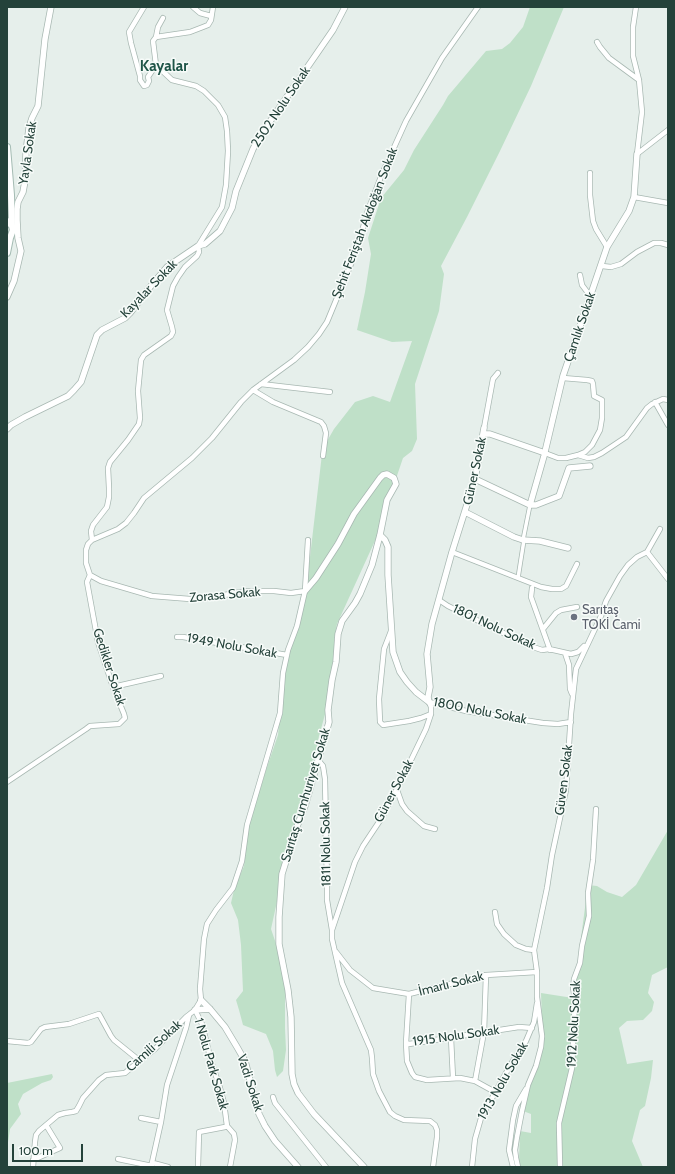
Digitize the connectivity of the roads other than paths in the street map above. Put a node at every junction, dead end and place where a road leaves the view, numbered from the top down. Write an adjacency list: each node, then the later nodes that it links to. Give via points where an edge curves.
1 (51, 7): 29 (street, Yayla Sokak, via 38,106 29,128 23,192 17,209 21,251 14,281)
2 (193, 7): 8 (street, via 200,13)
3 (213, 7): 8 (street)
4 (345, 7): 24 (street, 2502 Nolu Sokak, via 333,30 260,136 223,226 205,244)
5 (478, 7): 33 (street, Şehit Feriştah Akdoğan Sokak, via 442,58 406,121 382,174 351,264 319,334 294,360)
6 (636, 7): 13 (street, via 633,56)
7 (142, 8): 12 (street, via 129,32 140,80 144,86 147,85 148,77)
8 (211, 16): 10 (street, via 208,25 203,28)
9 (163, 18): 10 (street)
10 (156, 36): 12 (street, via 153,41)
11 (597, 42): 13 (street, via 609,58)
12 (156, 65): 24 (street, via 172,80 196,86 204,91 218,105 225,117 228,151 222,207)
13 (639, 80): 16 (street, via 642,112)
14 (668, 130): 16 (street)
15 (7, 147): 21 (main road)
16 (638, 154): 18 (street, Çamlık Sokak)
17 (590, 173): 25 (street, via 593,221)
18 (634, 197): 19 (street); 25 (street, Çamlık Sokak)
19 (668, 203)
20 (7, 221): 21 (main road)
21 (12, 226): 22 (main road)
22 (9, 239): 26 (main road)
23 (668, 245): 27 (street, via 654,243 621,264)
24 (198, 246): 39 (street, Kayalar Sokak, via 167,267 125,318 97,335 81,382 68,396); 50 (street, via 197,256 173,286 167,310 173,332 144,355 142,360 138,391 139,424 110,462 107,507 93,525)
25 (607, 247): 27 (street, Çamlık Sokak)
26 (7, 253)
27 (602, 266): 30 (street, Çamlık Sokak)
28 (580, 275): 30 (street, via 582,285)
29 (7, 297)
30 (591, 297): 32 (street, Çamlık Sokak)
31 (498, 373): 40 (street, Güner Sokak, via 493,379)
32 (563, 378): 41 (street, Çamlık Sokak); 42 (street, via 592,382 594,396 602,400 600,430 592,445)
33 (261, 384): 34 (street); 35 (street)
34 (254, 390): 43 (street, via 272,402 321,422 326,433); 50 (street, via 192,458 144,498 126,523)
35 (330, 392)
36 (668, 400): 37 (street)
37 (655, 402): 38 (street); 42 (street, via 647,408 626,437 594,457)
38 (668, 424)
39 (7, 429)
40 (483, 431): 41 (street); 45 (street, Güner Sokak)
41 (545, 453): 42 (street, via 558,458); 46 (street, Çamlık Sokak)
42 (578, 455)
43 (323, 456)
44 (590, 466): 46 (street, via 569,468 559,496)
45 (475, 479): 46 (street); 47 (street, Güner Sokak)
46 (530, 505): 52 (street, Çamlık Sokak)
47 (465, 512): 52 (street); 54 (street, Güner Sokak)
48 (660, 529): 55 (street)
49 (380, 536): 61 (street, Sarıtaş Cumhuriyet Sokak, via 387,500 396,484 394,478 386,474 380,478 354,514 338,544); 65 (street, 1800 Nolu Sokak, via 385,540 389,555); 77 (street, Sarıtaş Cumhuriyet Sokak, via 360,594 342,621 338,634 328,710 329,722)
50 (92, 540): 57 (street, via 86,550 86,563)
51 (308, 540): 61 (street)
52 (524, 540): 53 (street); 58 (street, Çamlık Sokak)
53 (568, 548)
54 (452, 552): 58 (street); 62 (street, Güner Sokak)
55 (647, 552): 59 (street); 67 (street, Güven Sokak, via 637,557 620,576)
56 (577, 564): 58 (street, via 566,586 561,589 541,587)
57 (90, 575): 61 (street, Zorasa Sokak, via 101,581 152,596 190,599 247,592); 72 (street, Gedikler Sokak, via 87,582 98,642)
58 (518, 578)
59 (668, 579)
60 (532, 588): 64 (street, 1801 Nolu Sokak, via 532,597)
61 (305, 591): 70 (street, via 298,626)
62 (439, 600): 68 (street, 1801 Nolu Sokak, via 530,646); 74 (street, Güner Sokak, via 427,654)
63 (578, 607): 64 (street, 1801 Nolu Sokak, via 556,613)
64 (543, 629): 68 (street, 1801 Nolu Sokak)
65 (391, 631): 74 (street, 1800 Nolu Sokak, via 393,652 400,672 406,682); 75 (street, via 384,649 379,699 380,722 383,725 409,721)
66 (177, 637): 70 (street, 1949 Nolu Sokak)
67 (587, 644): 69 (street, 1801 Nolu Sokak, via 578,652); 73 (street, Güven Sokak, via 576,668)
68 (550, 650): 69 (street, 1801 Nolu Sokak)
69 (566, 653): 73 (street, via 570,689)
70 (287, 656): 90 (street, via 280,713 247,825 242,861 232,888 207,924)
71 (161, 676): 72 (street)
72 (113, 687): 78 (street, Gedikler Sokak, via 124,714 122,722 90,726)
73 (573, 694): 76 (street, Güven Sokak)
74 (429, 702): 75 (street, Güner Sokak); 76 (street, 1800 Nolu Sokak, via 466,711 543,723)
75 (431, 714): 79 (street, Güner Sokak)
76 (571, 722): 85 (street, Güven Sokak, via 565,797)
77 (318, 760): 83 (street, 1811 Nolu Sokak, via 323,766 325,779 327,900); 118 (street, Sarıtaş Cumhuriyet Sokak, via 282,874 279,944 291,1017 292,1074 294,1084 303,1100)
78 (7, 782)
79 (397, 790): 81 (street, via 407,811 424,826); 83 (street, Güner Sokak, via 355,862)
80 (596, 809): 123 (street, 1912 Nolu Sokak, via 588,893 589,916 573,988 575,998 572,1068 559,1123)
81 (435, 829)
82 (495, 912): 85 (street, via 497,924 504,934 516,945)
83 (332, 930): 84 (street, Güner Sokak)
84 (335, 950): 88 (street, İmarlı Sokak, via 350,970 373,988); 119 (street, Güner Sokak, via 342,983 371,1050 373,1074 378,1091 390,1112 404,1120 430,1121 435,1125 437,1137)
85 (534, 950): 86 (street, Güven Sokak)
86 (537, 972): 87 (street, İmarlı Sokak); 89 (street, Güven Sokak)
87 (486, 975): 88 (street, İmarlı Sokak); 95 (street)
88 (408, 994): 98 (street, 1915 Nolu Sokak)
89 (537, 997): 94 (street, 1913 Nolu Sokak); 102 (street, Güven Sokak, via 541,1048)
90 (201, 1000): 91 (street, Vadi Sokak); 92 (street, Camili Sokak)
91 (210, 1009): 92 (street); 116 (street, Vadi Sokak, via 225,1027 244,1061 259,1114 265,1126)
92 (195, 1010): 93 (street, Camili Sokak); 108 (street, 1 Nolu Park Sokak, via 202,1024 220,1088)
93 (189, 1015): 99 (street, Camili Sokak); 106 (street, via 167,1085)
94 (532, 1028): 95 (street, 1915 Nolu Sokak); 103 (street, 1913 Nolu Sokak)
95 (484, 1032): 96 (street, 1915 Nolu Sokak); 101 (street)
96 (451, 1038): 98 (street, 1915 Nolu Sokak, via 411,1044); 100 (street)
97 (7, 1041): 99 (street, via 32,1042 45,1027 69,1024 99,1014 114,1040)
98 (406, 1042): 100 (street, via 407,1061 415,1077 427,1080)
99 (140, 1061): 107 (street, Camili Sokak, via 124,1073 106,1075 83,1098 76,1111 58,1116)
100 (453, 1078): 101 (street)
101 (476, 1081): 103 (street)
102 (528, 1086): 121 (street, Güven Sokak, via 516,1106 513,1120 509,1150); 122 (street, Güven Sokak, via 515,1150)
103 (495, 1092): 120 (street, 1913 Nolu Sokak, via 477,1126)
104 (274, 1097): 117 (street, via 275,1103)
105 (141, 1118): 106 (street)
106 (161, 1122): 111 (street)
107 (46, 1125): 110 (street, Camili Sokak, via 36,1135); 110 (street, via 60,1148)
108 (227, 1126): 114 (street, 1 Nolu Park Sokak, via 199,1132); 115 (street, via 234,1134 235,1140)
109 (118, 1159): 111 (street)
110 (33, 1160): 112 (street, Camili Sokak)
111 (152, 1165): 113 (street)
112 (34, 1167)
113 (168, 1167)
114 (198, 1167)
115 (230, 1167)
116 (298, 1167)
117 (326, 1167)
118 (364, 1167)
119 (433, 1167)
120 (472, 1167)
121 (514, 1167)
122 (518, 1167)
123 (560, 1167)

